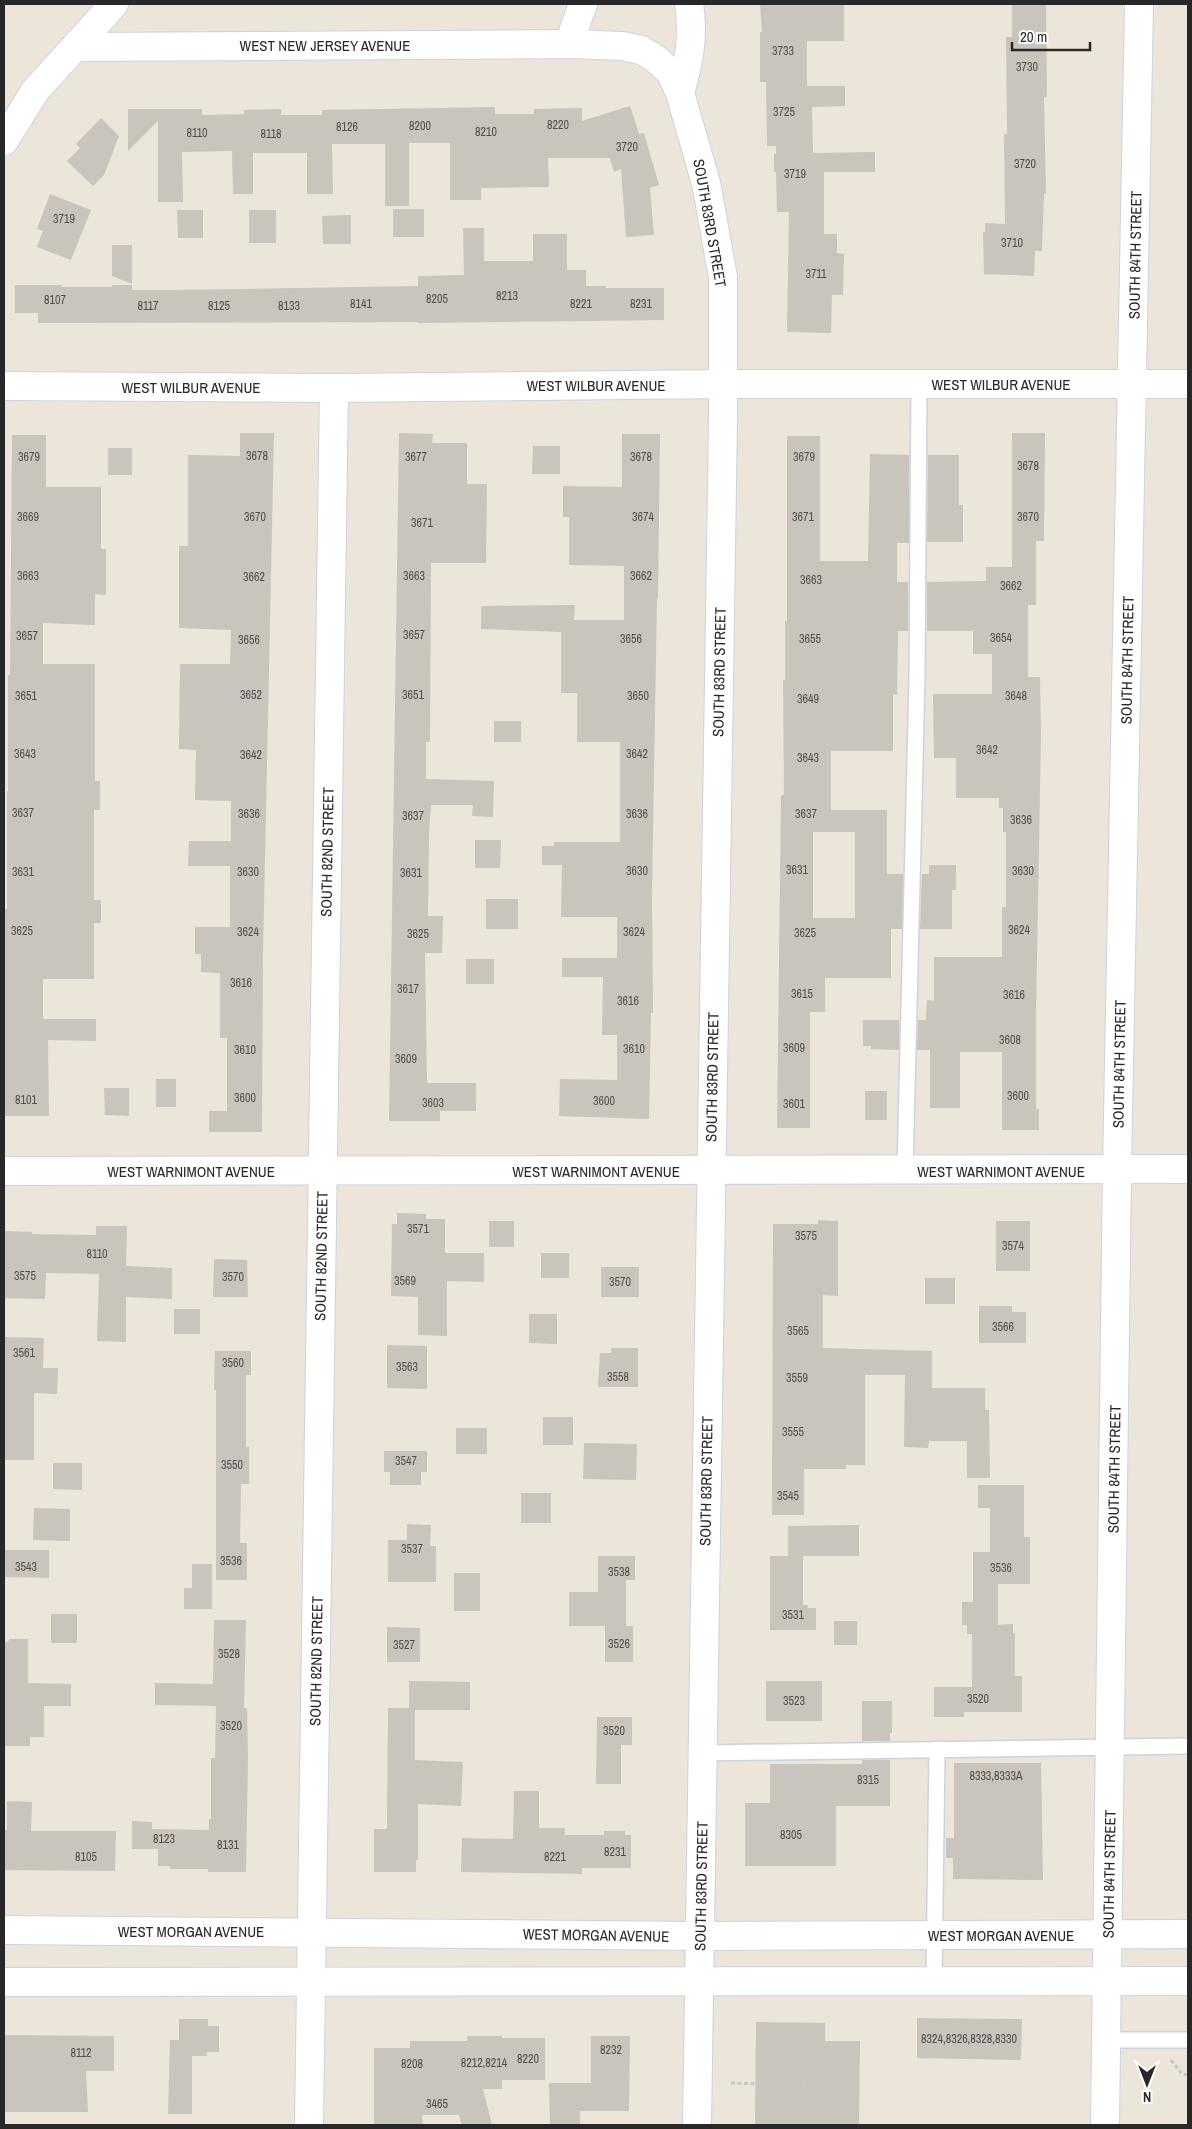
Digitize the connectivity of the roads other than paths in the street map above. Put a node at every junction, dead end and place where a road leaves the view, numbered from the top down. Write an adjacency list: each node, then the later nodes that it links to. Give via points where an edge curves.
1 (114, 4): 6 (street)
2 (583, 4): 5 (street, via 573,32)
3 (689, 4): 8 (street, via 689,63)
4 (1138, 4): 13 (street, SOUTH 84TH STREET)
5 (573, 44): 6 (street, WEST NEW JERSEY AVENUE); 7 (street, WEST NEW JERSEY AVENUE)
6 (76, 47): 9 (street, via 35,91)
7 (641, 50): 8 (street, SOUTH 83RD STREET, via 671,73)
8 (680, 94): 10 (street, SOUTH 83RD STREET, via 706,183 723,277)
9 (4, 141)
10 (723, 384): 11 (street, WEST WILBUR AVENUE); 15 (street, WEST WILBUR AVENUE); 17 (street, SOUTH 83RD STREET)
11 (919, 384): 13 (street, WEST WILBUR AVENUE); 20 (lane, via 917,678)
12 (1188, 384): 13 (street, WEST WILBUR AVENUE)
13 (1133, 385): 18 (street, SOUTH 84TH STREET)
14 (4, 386): 15 (street, WEST WILBUR AVENUE)
15 (334, 388): 21 (street, SOUTH 82ND STREET)
16 (1188, 1169): 18 (street, WEST WARNIMONT AVENUE)
17 (711, 1170): 20 (street, WEST WARNIMONT AVENUE); 21 (street, WEST WARNIMONT AVENUE); 25 (street, SOUTH 83RD STREET)
18 (1117, 1170): 20 (street, WEST WARNIMONT AVENUE); 22 (street, SOUTH 84TH STREET)
19 (4, 1171): 21 (street, WEST WARNIMONT AVENUE)
20 (905, 1171)
21 (322, 1172): 27 (street, SOUTH 82ND STREET)
22 (1111, 1746): 23 (lane); 24 (lane); 31 (street, SOUTH 84TH STREET)
23 (1188, 1746)
24 (937, 1749): 25 (lane); 30 (lane)
25 (702, 1753): 29 (street, SOUTH 83RD STREET)
26 (4, 1930): 27 (street, WEST MORGAN AVENUE)
27 (313, 1932): 29 (street, WEST MORGAN AVENUE); 34 (street, SOUTH 82ND STREET)
28 (1188, 1934): 31 (street, WEST MORGAN AVENUE)
29 (700, 1936): 30 (street, WEST MORGAN AVENUE); 35 (street, SOUTH 83RD STREET)
30 (935, 1936): 31 (street, WEST MORGAN AVENUE); 36 (lane)
31 (1108, 1936): 37 (street, SOUTH 84TH STREET)
32 (1188, 1981): 37 (street)
33 (4, 1982): 34 (street)
34 (312, 1982): 35 (street); 40 (street, SOUTH 82ND STREET)
35 (699, 1982): 36 (street); 41 (street, SOUTH 83RD STREET)
36 (934, 1982): 37 (street)
37 (1107, 1982): 38 (street, SOUTH 84TH STREET)
38 (1106, 2040): 39 (lane); 42 (street, SOUTH 84TH STREET)
39 (1188, 2040)
40 (309, 2125)
41 (697, 2125)
42 (1105, 2125)

